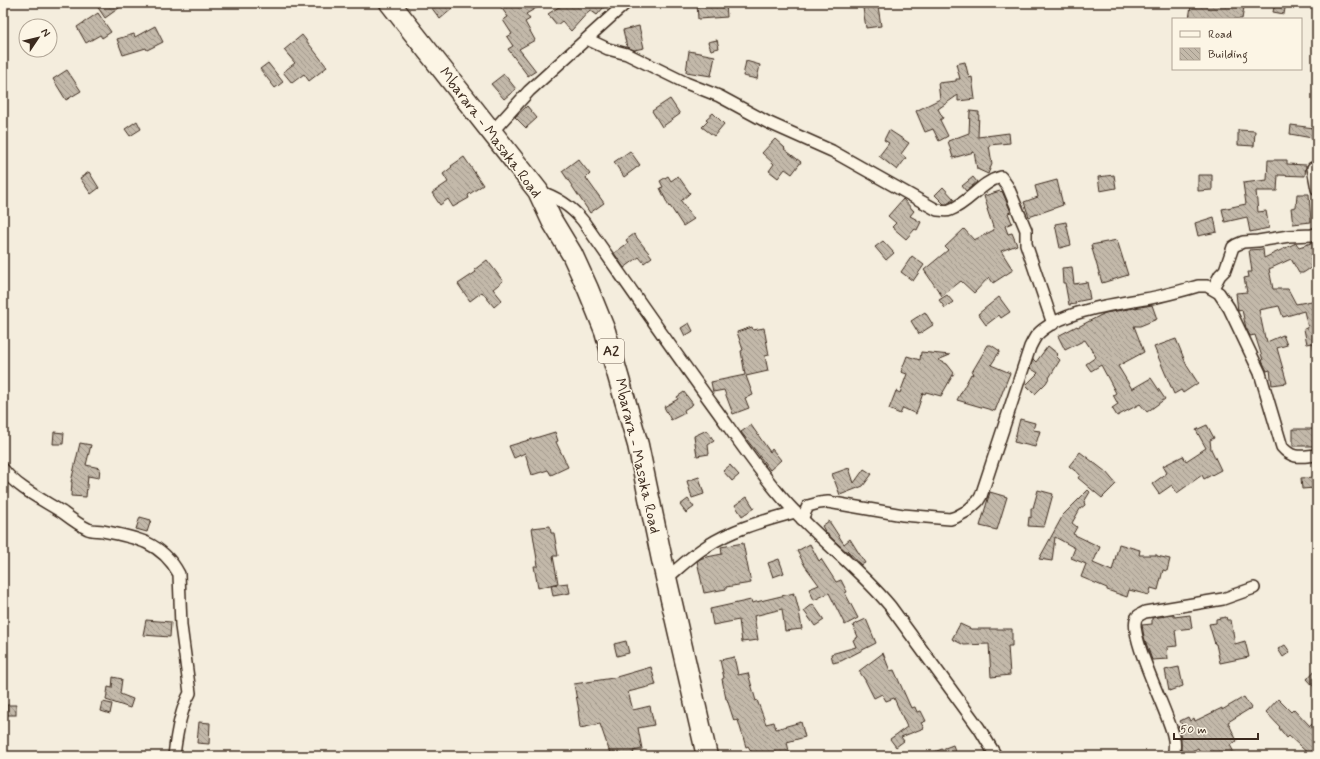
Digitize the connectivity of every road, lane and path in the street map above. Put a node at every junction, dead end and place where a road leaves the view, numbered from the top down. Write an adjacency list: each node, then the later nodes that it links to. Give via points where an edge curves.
1 (390, 3): 4 (highway, Mbarara - Masaka Road / A2)
2 (626, 3): 3 (street)
3 (587, 39): 4 (street, via 529,91); 10 (street, via 627,54 719,96 767,122 832,151 937,210 949,211 986,184 1001,178 1008,187 1026,230 1026,244)
4 (491, 133): 7 (highway, Mbarara - Masaka Road / A2)
5 (1313, 168): 6 (street)
6 (1317, 189)
7 (538, 191): 13 (street, via 563,201 583,221 672,350 754,462); 14 (highway, Mbarara - Masaka Road / A2, via 572,254 605,331 638,445)
8 (1317, 233): 9 (street, via 1236,245 1225,270)
9 (1213, 288): 10 (street, via 1198,286 1108,305 1064,318); 11 (street, via 1229,308 1260,373 1282,447 1291,456)
10 (1053, 324): 13 (street, via 1037,336 1030,347 981,496 967,511 950,519 932,518 828,502 808,506)
11 (1317, 455)
12 (3, 469): 16 (street, via 24,488 87,529 140,539 164,553 176,568 179,574 181,626 190,693 183,711)
13 (799, 515): 14 (street, via 747,526 730,534 706,546); 18 (street, via 878,591 980,728)
14 (666, 579): 17 (highway, Mbarara - Masaka Road / A2)
15 (1254, 588): 19 (street, via 1223,599 1145,612 1135,621 1137,640 1173,734)
16 (174, 756)
17 (707, 756)
18 (996, 756)
19 (1173, 756)

